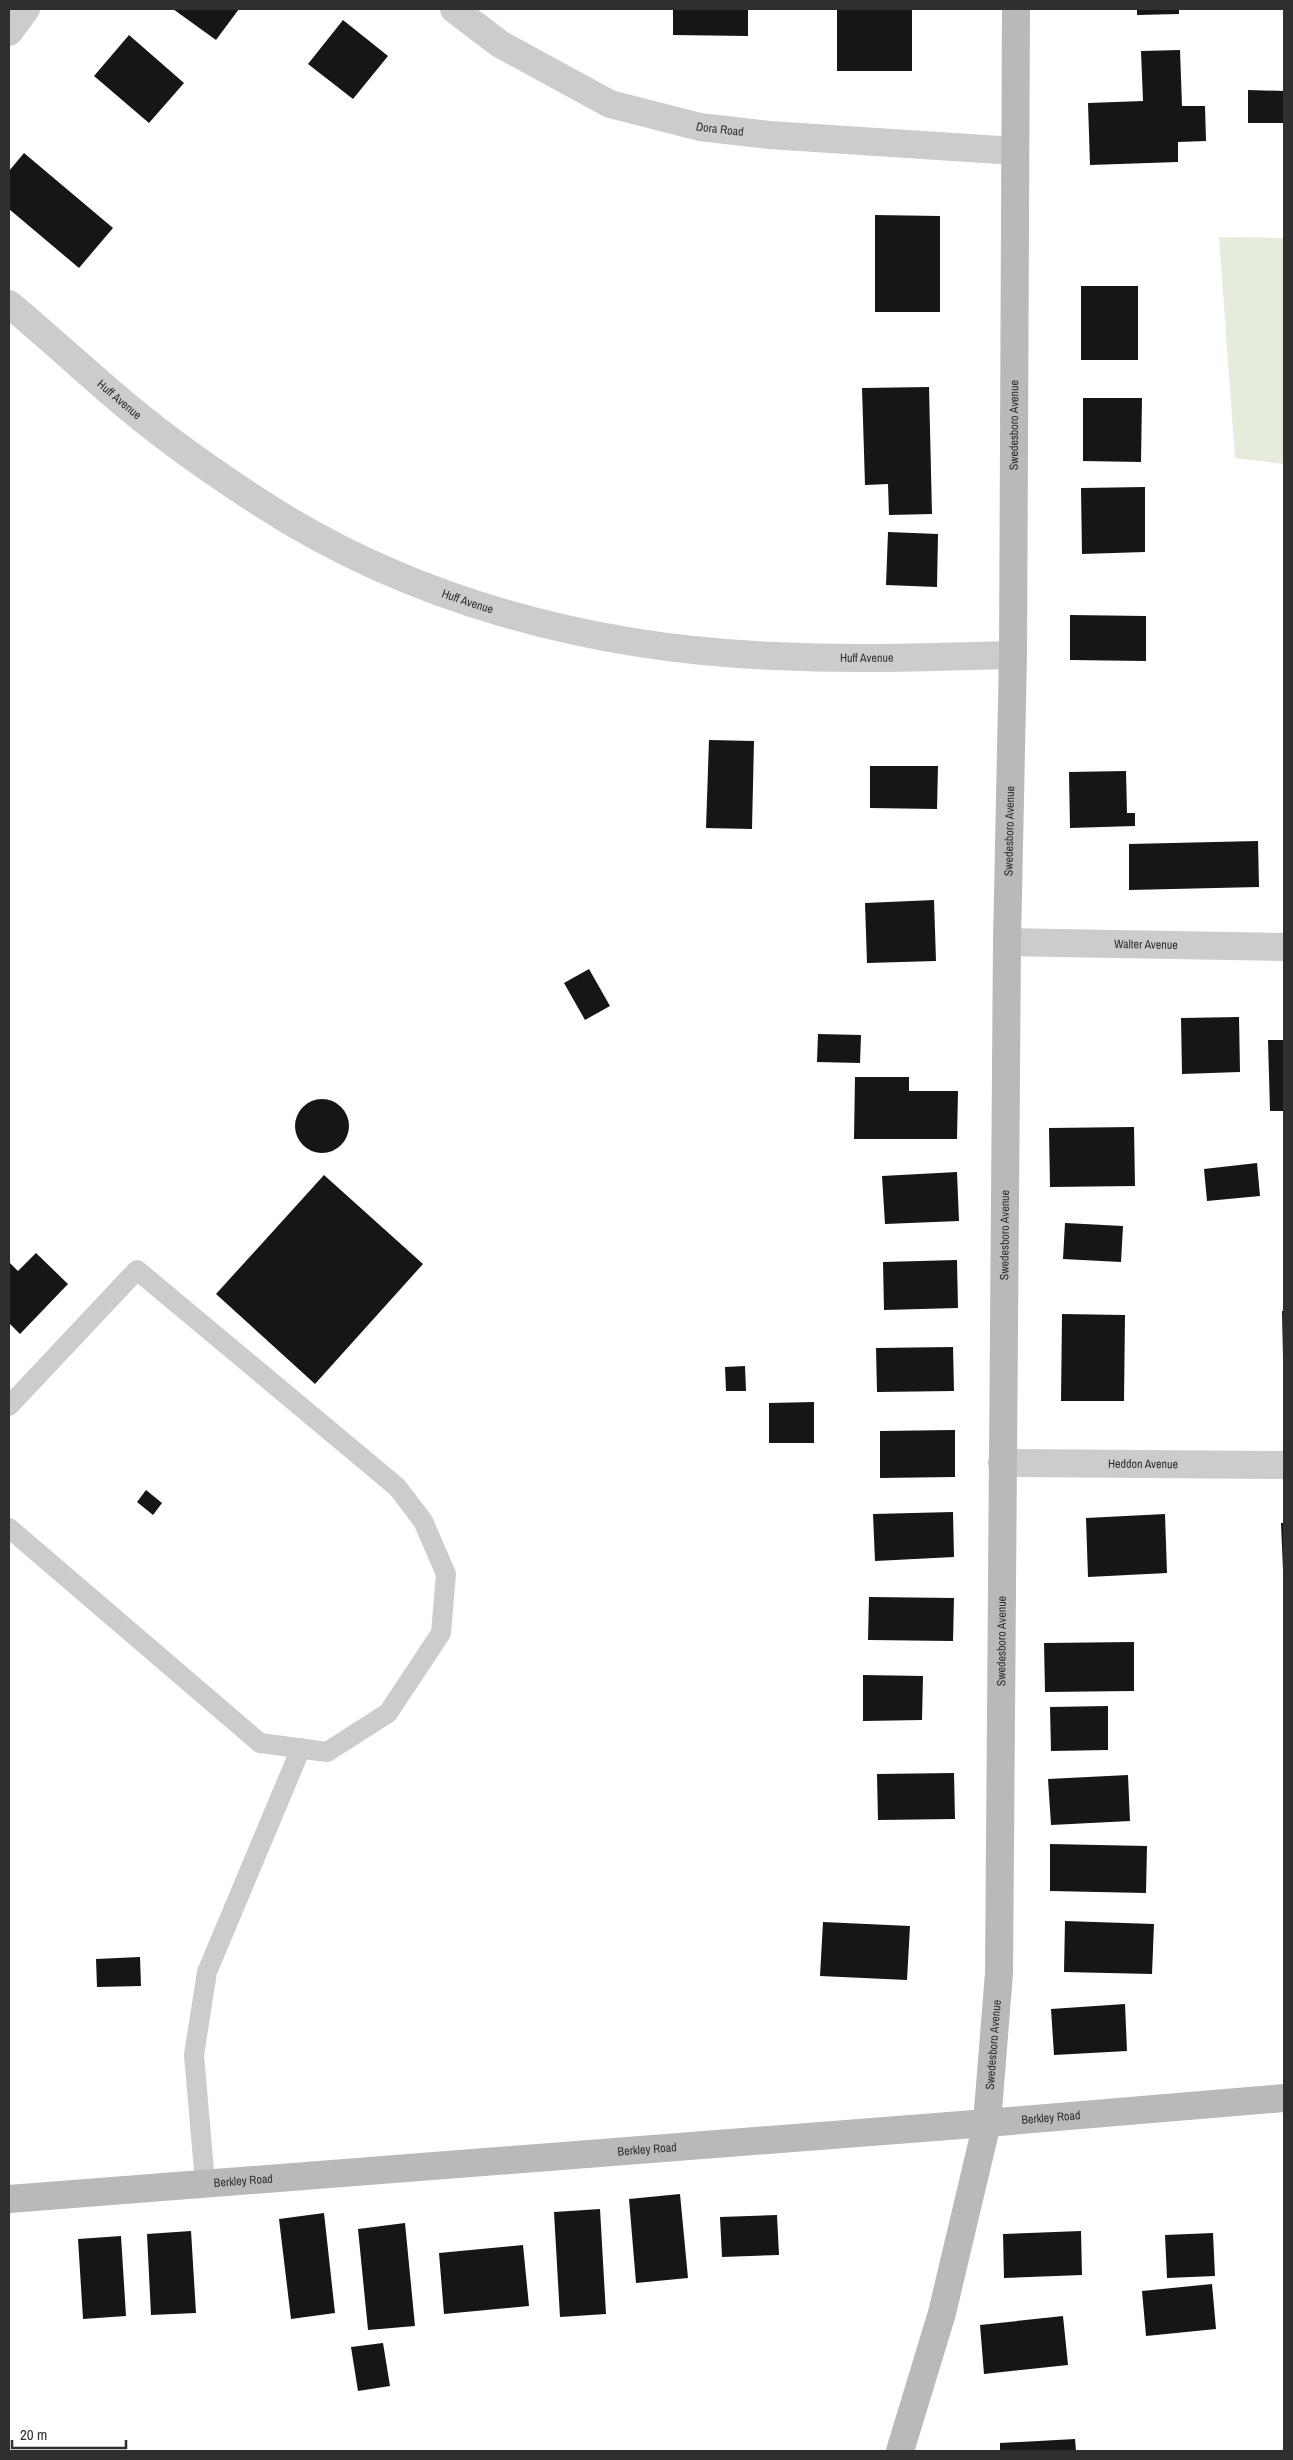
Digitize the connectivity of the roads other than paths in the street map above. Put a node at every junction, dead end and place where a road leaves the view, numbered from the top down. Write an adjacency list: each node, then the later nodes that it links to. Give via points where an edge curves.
1 (26, 9): 4 (street)
2 (454, 9): 5 (street, Dora Road, via 500,44 610,104 700,127 769,135)
3 (1016, 9): 5 (street, Swedesboro Avenue)
4 (9, 32)
5 (1015, 152): 7 (street, Swedesboro Avenue)
6 (9, 304): 7 (street, Huff Avenue, via 124,403 258,502 353,556 486,607 577,632 631,643 692,650 822,657)
7 (1013, 655): 8 (street, Swedesboro Avenue)
8 (1007, 942): 9 (street, Walter Avenue); 11 (street, Swedesboro Avenue)
9 (1284, 947)
10 (9, 1406): 14 (lane, via 137,1270 397,1487 423,1521 446,1574 441,1633 388,1713 327,1752)
11 (1002, 1463): 12 (street, Heddon Avenue); 16 (street, Swedesboro Avenue, via 1000,1973)
12 (1284, 1465)
13 (9, 1528): 14 (lane, via 260,1742)
14 (301, 1748): 17 (lane, via 207,1972 194,2055)
15 (1284, 2098): 16 (street, Berkley Road)
16 (987, 2124): 17 (street, Berkley Road); 19 (street, Swedesboro Avenue, via 942,2313)
17 (205, 2182): 18 (street, Berkley Road)
18 (9, 2199)
19 (900, 2451)

